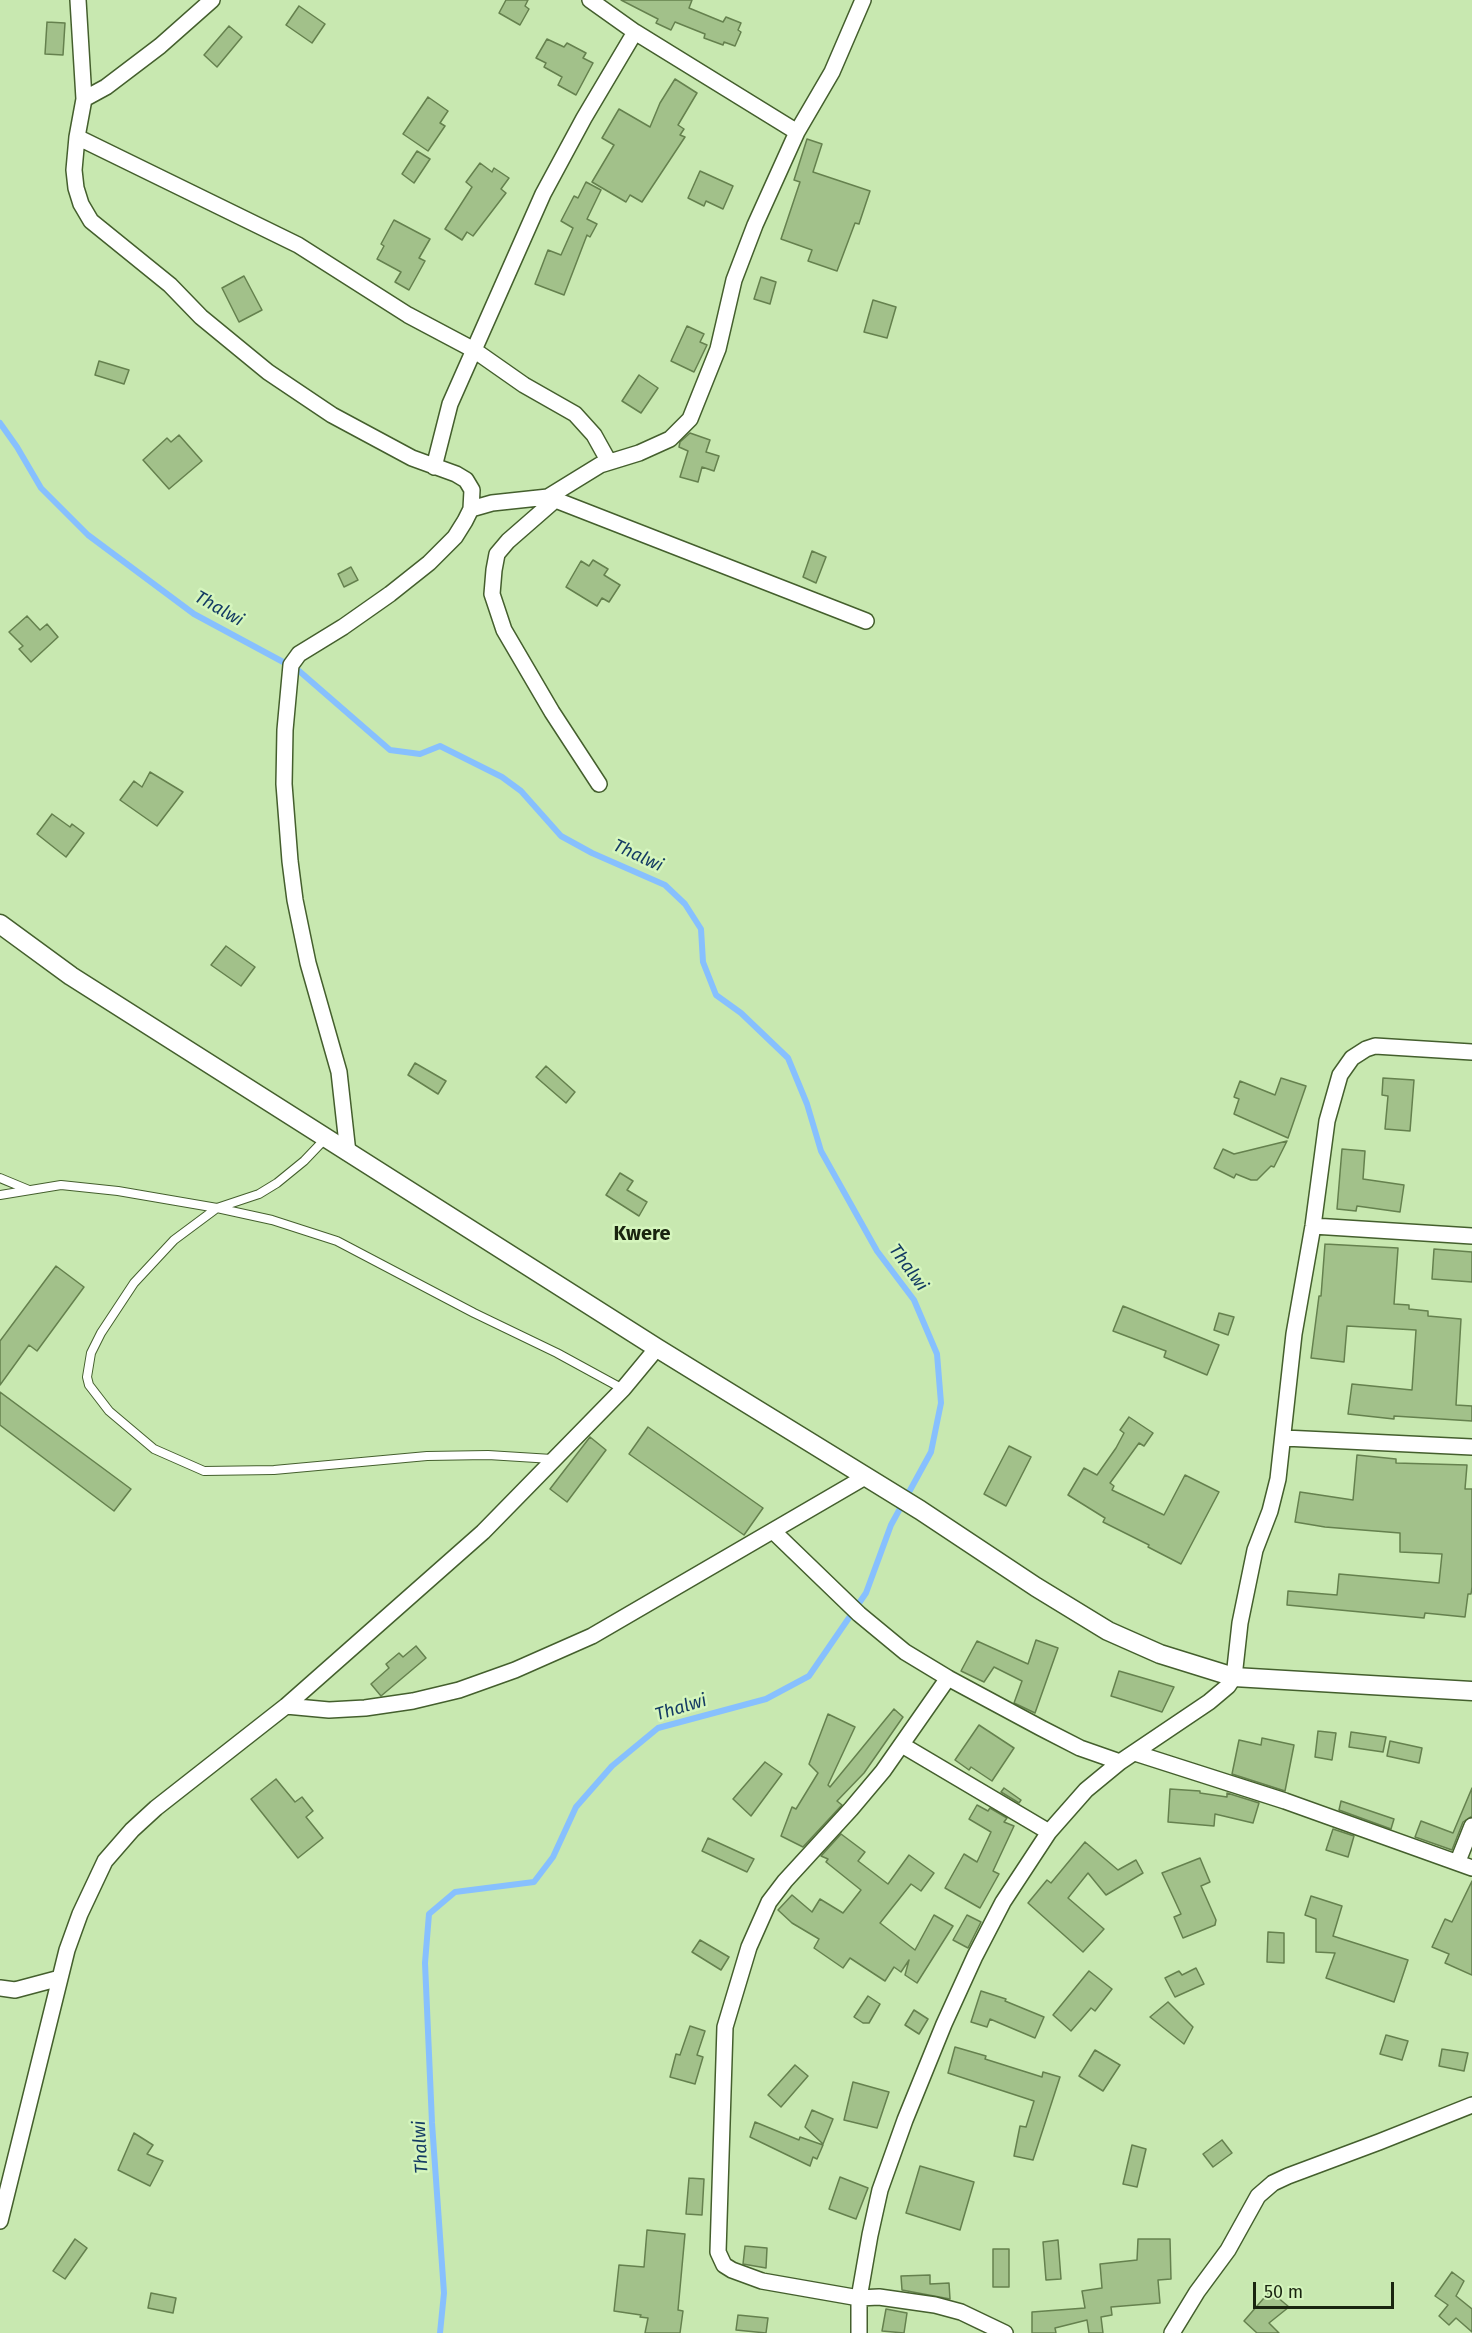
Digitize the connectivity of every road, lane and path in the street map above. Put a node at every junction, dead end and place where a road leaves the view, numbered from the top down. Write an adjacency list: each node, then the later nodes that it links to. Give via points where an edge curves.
1 (78, 0): 6 (street)
2 (212, 0): 6 (street, via 160,46)
3 (590, 0): 5 (street)
4 (863, 0): 7 (street, via 832,72)
5 (635, 32): 7 (street); 9 (street, via 543,194)
6 (84, 99): 8 (street)
7 (797, 132): 10 (street, via 738,267 718,349 690,419 670,439)
8 (77, 137): 9 (street, via 298,244 408,315); 11 (street, via 76,188 85,214 100,230 170,285 201,317 268,372 332,415)
9 (474, 350): 10 (street, via 524,386 574,414 594,435); 11 (street, via 450,404)
10 (609, 462): 12 (street)
11 (434, 467): 13 (street, via 466,480 472,490)
12 (552, 499): 13 (street, via 492,503); 14 (street); 15 (street, via 497,554 492,594 504,630)
13 (471, 509): 19 (street, via 455,537 429,563 352,621 299,654 291,665 284,784 290,861 308,963 339,1072)
14 (866, 621)
15 (599, 784)
16 (0, 924): 18 (street, via 71,976)
17 (1472, 1052): 24 (street, via 1375,1046 1352,1058 1332,1096)
18 (325, 1139): 19 (street); 23 (lane, via 277,1183 259,1194)
19 (348, 1153): 26 (street)
20 (0, 1178): 21 (lane)
21 (29, 1190): 22 (lane); 23 (lane, via 73,1186)
22 (0, 1195)
23 (217, 1208): 27 (lane, via 272,1220 337,1241); 30 (lane, via 174,1240 134,1283 91,1353 89,1385 109,1411 154,1449 204,1471 238,1472 427,1456)
24 (1313, 1226): 25 (street); 28 (street, via 1294,1334)
25 (1472, 1236)
26 (657, 1348): 27 (street); 31 (street)
27 (623, 1389): 30 (street)
28 (1284, 1438): 29 (street); 33 (street, via 1275,1494 1255,1550)
29 (1472, 1447)
30 (554, 1459): 36 (street, via 475,1539)
31 (865, 1477): 32 (street); 33 (street, via 1108,1631 1160,1654)
32 (774, 1532): 34 (street, via 883,1636); 36 (street, via 592,1636 490,1680 413,1701 365,1708)
33 (1234, 1677): 35 (street); 38 (street, via 1209,1702)
34 (948, 1678): 37 (street); 39 (street, via 1080,1748)
35 (1472, 1692)
36 (286, 1706): 44 (street, via 156,1808 105,1861 80,1914)
37 (902, 1745): 41 (street); 48 (street, via 769,1902 749,1947 725,2027 719,2258 732,2271 762,2281)
38 (1136, 1753): 39 (street); 42 (street)
39 (1120, 1762): 41 (street, via 1086,1790)
40 (1472, 1826): 42 (street)
41 (1049, 1832): 48 (street, via 1003,1902 944,2024 880,2190)
42 (1458, 1861): 43 (street)
43 (1472, 1868)
44 (60, 1978): 45 (street, via 15,1990); 47 (street)
45 (0, 1988)
46 (1472, 2105): 51 (street, via 1273,2183 1258,2196 1228,2250)
47 (0, 2221)
48 (859, 2298): 49 (street); 50 (street, via 935,2305 961,2312)
49 (859, 2333)
50 (1005, 2333)
51 (1172, 2333)

